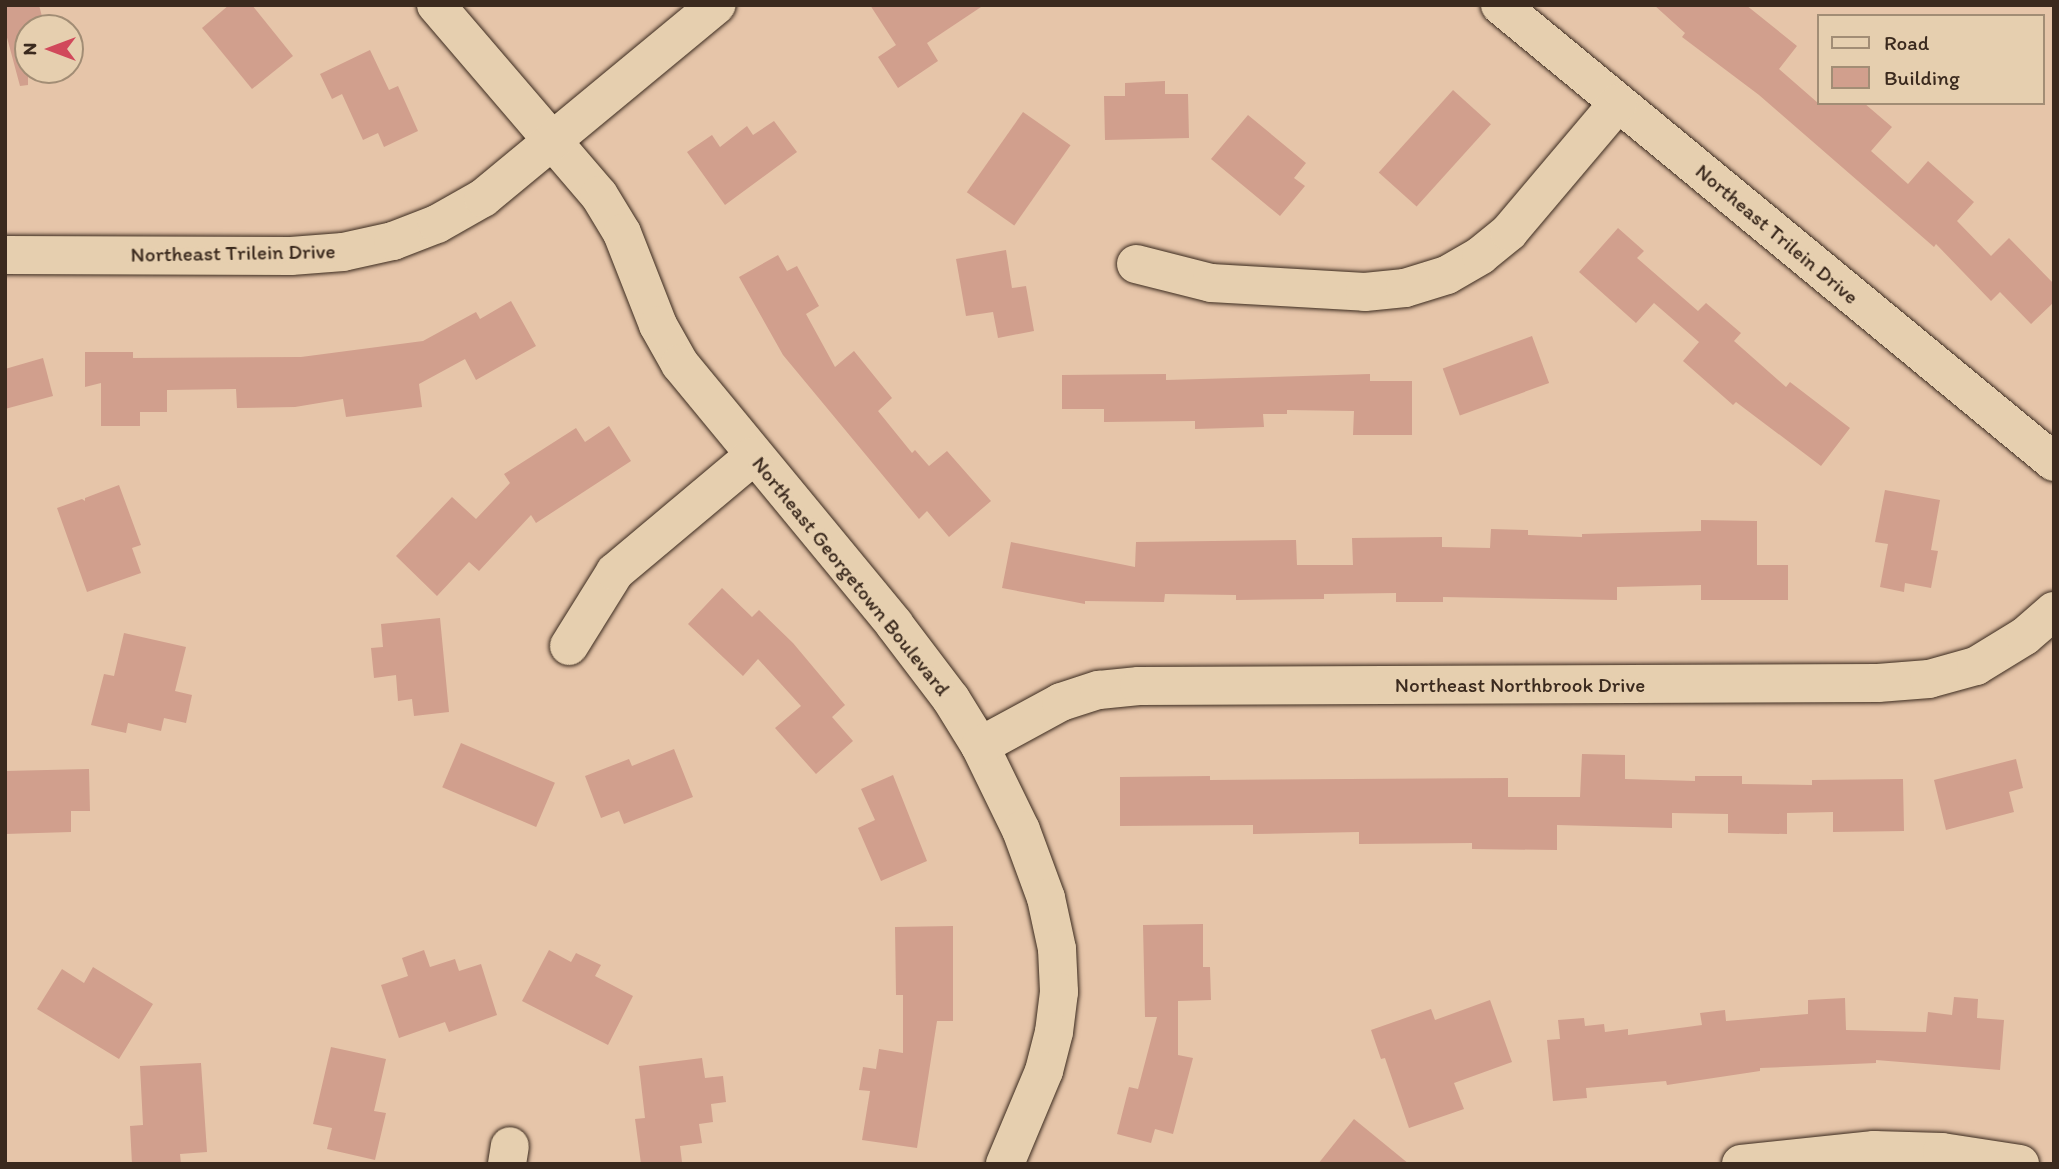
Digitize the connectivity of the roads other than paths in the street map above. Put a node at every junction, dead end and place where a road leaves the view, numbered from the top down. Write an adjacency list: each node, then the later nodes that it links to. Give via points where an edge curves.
1 (436, 5): 5 (street, Northeast Georgetown Boulevard)
2 (716, 5): 5 (street, Northeast Trilein Drive)
3 (1500, 5): 4 (street, Northeast Trilein Drive)
4 (1618, 103): 7 (street, via 1509,232 1447,275 1405,288 1365,292 1211,283); 9 (street, Northeast Trilein Drive)
5 (554, 140): 6 (street, Northeast Trilein Drive, via 482,198 437,224 393,241 343,252 291,256); 8 (street, Northeast Georgetown Boulevard, via 599,195 622,233 658,325 680,364)
6 (5, 255)
7 (1136, 264)
8 (753, 456): 11 (street, via 614,572); 12 (street, Northeast Georgetown Boulevard, via 894,624)
9 (2054, 462)
10 (2054, 611): 12 (street, Northeast Northbrook Drive, via 2025,636 1976,666 1929,679 1878,684 1139,687 1099,690 1061,702)
11 (569, 646)
12 (980, 746): 14 (street, Northeast Georgetown Boulevard, via 1021,830 1046,898 1057,949 1059,992 1054,1032 1044,1071)
13 (1849, 1157): 15 (street); 16 (street, via 1942,1153)
14 (1005, 1164)
15 (1741, 1164)
16 (2020, 1164)

